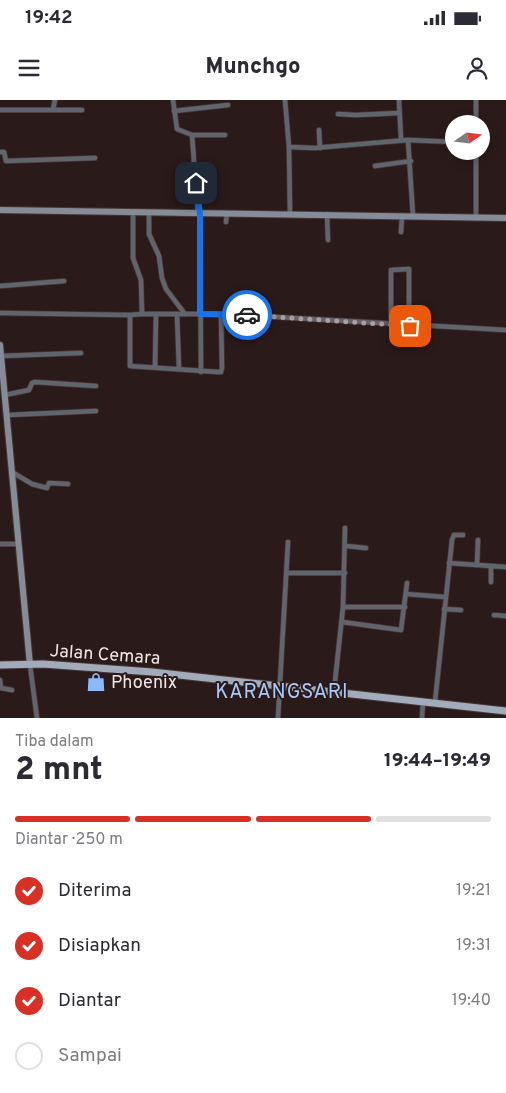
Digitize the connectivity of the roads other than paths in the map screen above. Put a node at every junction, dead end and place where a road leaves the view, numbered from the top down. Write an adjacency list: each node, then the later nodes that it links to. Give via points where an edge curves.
1 (55, 100): 7 (street)
2 (173, 100): 10 (street)
3 (285, 100): 20 (street)
4 (399, 100): 11 (street)
5 (476, 100): 13 (street)
6 (228, 105): 10 (street)
7 (53, 109): 8 (street); 9 (street)
8 (0, 110)
9 (82, 110)
10 (174, 111): 15 (street, via 177,129)
11 (399, 113): 12 (street); 17 (street)
12 (338, 114)
13 (476, 115)
14 (319, 130): 21 (street)
15 (192, 135): 16 (street); 32 (street)
16 (225, 135)
17 (401, 140): 18 (street); 21 (street)
18 (408, 140): 19 (street); 25 (street)
19 (445, 142)
20 (289, 147): 21 (street); 31 (street)
21 (320, 148)
22 (0, 152): 23 (street, via 4,152 6,162)
23 (95, 158)
24 (476, 160): 36 (street)
25 (411, 161): 26 (street); 35 (street)
26 (375, 166)
27 (0, 210): 28 (main road)
28 (133, 212): 29 (main road); 44 (street, via 133,258 140,276)
29 (150, 212): 32 (main road); 47 (street, via 149,234 160,256 162,278 166,289)
30 (227, 213): 31 (main road); 32 (main road); 38 (street)
31 (290, 213): 33 (main road)
32 (199, 214): 48 (street)
33 (328, 214): 34 (main road); 40 (street)
34 (402, 216): 35 (main road); 39 (street)
35 (413, 216): 36 (main road)
36 (476, 218): 37 (main road)
37 (506, 218)
38 (226, 222)
39 (401, 232)
40 (328, 240)
41 (64, 281): 42 (street)
42 (0, 286)
43 (0, 313): 50 (street)
44 (142, 314): 45 (street); 50 (street)
45 (156, 314): 46 (street); 57 (street)
46 (177, 314): 47 (street); 58 (street)
47 (185, 314): 48 (street)
48 (200, 314): 49 (street); 59 (street)
49 (221, 314): 51 (street); 59 (street, via 222,371)
50 (130, 315): 57 (street, via 130,366)
51 (391, 324): 52 (street); 52 (street, via 391,270 409,269)
52 (410, 326): 53 (street)
53 (506, 330)
54 (0, 345): 56 (main road)
55 (81, 353): 56 (street)
56 (1, 356): 61 (main road)
57 (155, 367): 58 (street)
58 (179, 368): 59 (street)
59 (201, 372)
60 (96, 386): 61 (street, via 35,382 29,390)
61 (5, 395): 63 (main road)
62 (96, 411): 63 (street)
63 (8, 415): 64 (main road)
64 (12, 472): 65 (street, via 32,484 47,488 49,483); 71 (main road)
65 (68, 484)
66 (345, 528): 72 (street)
67 (463, 535): 74 (street, via 452,536)
68 (478, 540): 75 (street)
69 (288, 542): 78 (street)
70 (0, 544): 71 (street)
71 (18, 544): 92 (main road)
72 (346, 546): 73 (street); 79 (street)
73 (366, 548)
74 (450, 563): 75 (street); 83 (street)
75 (477, 565): 76 (street)
76 (491, 566): 77 (street); 80 (street)
77 (506, 567)
78 (287, 573): 79 (street); 94 (street)
79 (345, 573): 84 (street)
80 (491, 582)
81 (407, 583): 82 (street)
82 (406, 594): 83 (street); 85 (street)
83 (445, 597): 86 (street)
84 (343, 607): 85 (street); 90 (street)
85 (406, 607): 90 (street, via 400,631)
86 (444, 609): 87 (street); 98 (street)
87 (461, 610)
88 (494, 615): 89 (street)
89 (506, 616)
90 (342, 622): 96 (street)
91 (0, 665): 92 (main road, Jalan Cemara)
92 (30, 665): 94 (main road, Jalan Cemara, via 106,668); 100 (street)
93 (0, 680): 95 (street, via 1,688)
94 (279, 685): 96 (main road, Jalan Cemara); 101 (street)
95 (12, 690)
96 (334, 691): 97 (main road, Jalan Cemara)
97 (423, 701): 98 (main road, Jalan Cemara); 102 (street)
98 (435, 702): 99 (main road, Jalan Cemara)
99 (506, 711)
100 (37, 718)
101 (278, 718)
102 (422, 718)

